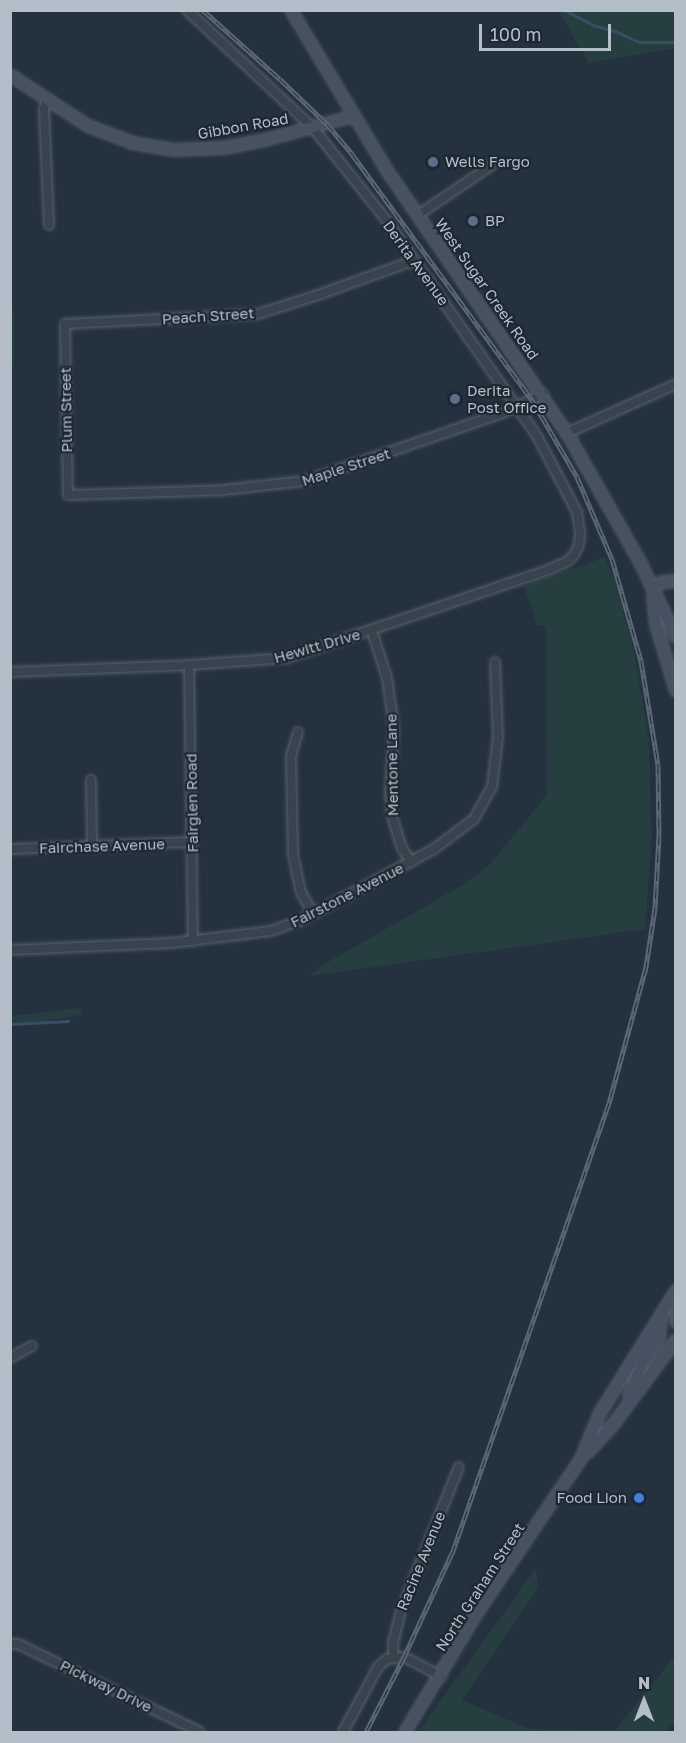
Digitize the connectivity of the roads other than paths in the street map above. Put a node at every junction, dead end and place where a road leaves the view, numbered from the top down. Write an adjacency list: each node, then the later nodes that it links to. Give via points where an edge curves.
1 (187, 10): 6 (street, Derita Avenue)
2 (291, 10): 5 (main road, West Sugar Creek Road)
3 (10, 75): 4 (main road, Gibbon Road)
4 (46, 101): 6 (main road, Gibbon Road, via 113,136 173,150 224,148); 9 (street)
5 (354, 116): 6 (main road, Gibbon Road); 8 (main road, West Sugar Creek Road)
6 (314, 128): 10 (street, Derita Avenue)
7 (492, 165): 8 (street)
8 (418, 215): 13 (main road, West Sugar Creek Road)
9 (49, 225)
10 (415, 260): 11 (street, Peach Street, via 258,314); 14 (street, Derita Avenue)
11 (65, 324): 16 (street, Plum Street)
12 (675, 384): 15 (street)
13 (543, 394): 14 (street, Maple Street); 15 (main road, West Sugar Creek Road)
14 (519, 406): 16 (street, Maple Street, via 305,481 234,490); 17 (street, Derita Avenue, via 577,512 580,533)
15 (567, 433): 19 (main road, West Sugar Creek Road)
16 (68, 495)
17 (574, 555): 20 (street, Hewitt Drive, via 548,570)
18 (675, 581): 19 (main road)
19 (652, 588): 21 (main road, West Sugar Creek Road); 25 (main road, West Sugar Creek Road, via 656,624)
20 (372, 631): 23 (street, Hewitt Drive, via 287,658); 31 (street, Mentone Lane, via 387,678 394,727 392,816)
21 (675, 637)
22 (495, 662): 31 (street, Fairstone Avenue, via 498,737 492,787 464,829)
23 (189, 665): 24 (street, Hewitt Drive); 28 (street, Fairglen Road)
24 (10, 672)
25 (675, 691)
26 (298, 732): 32 (street, via 291,757 292,855 301,892)
27 (91, 780): 29 (street)
28 (193, 842): 29 (street, Fairchase Avenue); 33 (street, Fairglen Road)
29 (92, 846): 30 (street, Fairchase Avenue)
30 (10, 849)
31 (411, 862): 32 (street, Fairstone Avenue)
32 (313, 914): 33 (street, Fairstone Avenue, via 271,931)
33 (193, 941): 34 (street, Fairstone Avenue)
34 (10, 950)
35 (675, 1291): 37 (main road, North Graham Street)
36 (675, 1308): 38 (main road)
37 (660, 1313): 42 (main road, via 659,1338 643,1361); 43 (main road, North Graham Street, via 600,1413)
38 (675, 1322)
39 (675, 1340): 42 (main road, North Graham Street)
40 (32, 1346): 41 (street)
41 (10, 1358)
42 (622, 1413): 43 (main road, North Graham Street)
43 (581, 1459): 47 (main road, North Graham Street, via 476,1616)
44 (459, 1467): 46 (street, Racine Avenue, via 401,1611)
45 (10, 1644): 48 (street, Pickway Drive, via 18,1644)
46 (393, 1657): 47 (street, via 405,1657); 49 (street, via 378,1667)
47 (441, 1676): 50 (main road, North Graham Street)
48 (200, 1732)
49 (343, 1732)
50 (405, 1732)

